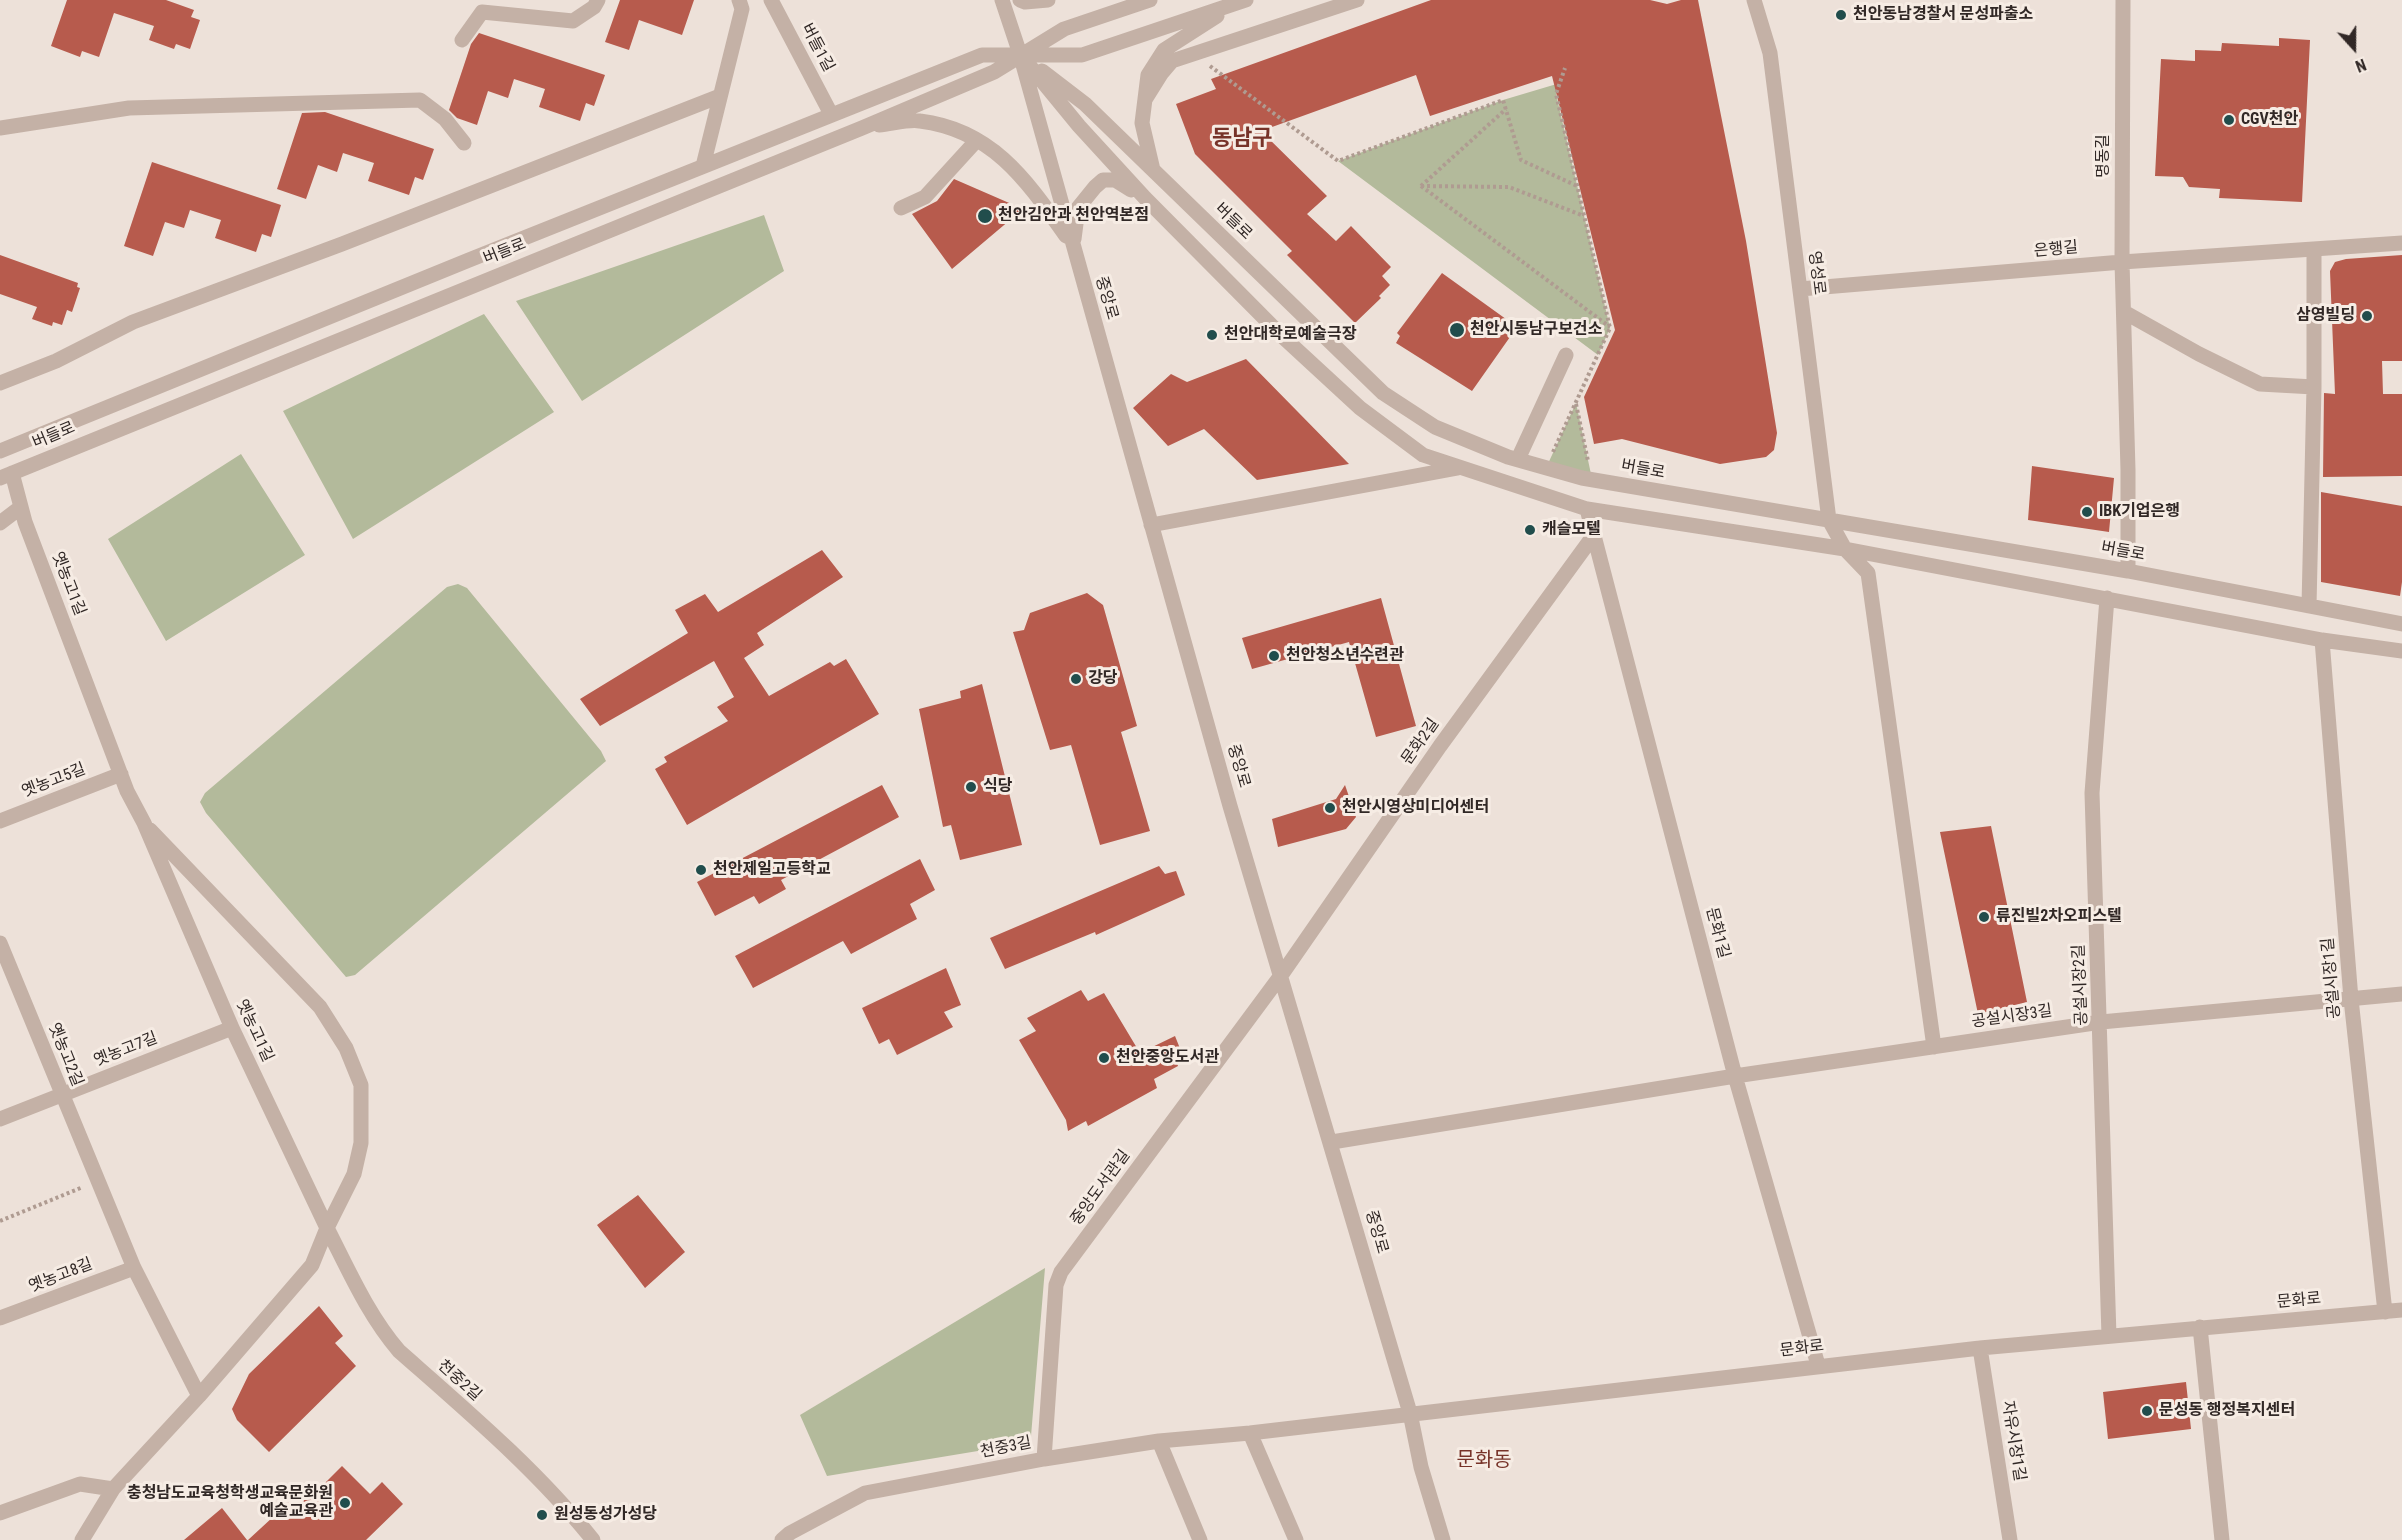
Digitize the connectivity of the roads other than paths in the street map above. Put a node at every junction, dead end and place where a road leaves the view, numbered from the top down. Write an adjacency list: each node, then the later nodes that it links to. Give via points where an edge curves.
1 (598, 0): 12 (street, via 573,21 482,12)
2 (739, 0): 14 (street, via 742,9)
3 (771, 0): 16 (street, 버들1길)
4 (1002, 0): 13 (street, 중앙로)
5 (1020, 0): 6 (street)
6 (1048, 0)
7 (1150, 0): 13 (street, via 1064,29)
8 (1357, 0): 15 (street, via 1172,61)
9 (1754, 0): 29 (street, 영성로, via 1770,53)
10 (2123, 0): 28 (street, 명동길)
11 (1241, 2): 13 (street, via 1082,55); 15 (street, via 1164,50 1148,75)
12 (462, 40)
13 (1020, 54): 16 (street, 버들로, via 982,55); 18 (street, 버들로, via 994,72); 22 (street, 버들로, via 1085,104); 23 (street); 26 (street, 중앙로)
14 (720, 96): 21 (street); 32 (street, via 133,322 56,361)
15 (1146, 98): 22 (street, via 1142,123)
16 (831, 114): 21 (street, 버들로)
17 (0, 128): 20 (street, via 129,108 420,100 445,119)
18 (861, 128): 19 (street, via 919,120 961,130); 37 (street, 버들로)
19 (977, 140): 24 (street, via 925,197); 26 (street, via 1004,157)
20 (464, 143)
21 (704, 166): 34 (street, 버들로)
22 (1153, 170): 35 (street, 버들로, via 1383,393 1435,427)
23 (1144, 198): 26 (street, via 1115,180 1103,180 1078,208); 36 (street, via 1360,408 1424,454)
24 (901, 208)
25 (2402, 243): 27 (street, 은행길)
26 (1072, 245): 42 (street, 중앙로)
27 (2314, 249): 28 (street, 은행길); 33 (street)
28 (2122, 262): 29 (street, 은행길); 30 (street, 명동길)
29 (1800, 290): 40 (street, 영성로)
30 (2124, 312): 33 (street, via 2260,384); 45 (street, 명동길)
31 (1566, 355): 35 (street)
32 (0, 383)
33 (2314, 387): 47 (street)
34 (0, 451)
35 (1518, 459): 40 (street, 버들로, via 1592,480)
36 (1461, 467): 39 (street); 42 (street)
37 (6, 475): 38 (street, 옛농고1길)
38 (21, 507): 41 (street); 51 (street, 옛농고1길)
39 (1587, 509): 43 (street, 문화1길); 44 (street)
40 (1829, 520): 44 (street, 영성로); 45 (street, 버들로)
41 (0, 523)
42 (1151, 525): 56 (street, 중앙로)
43 (1594, 535): 56 (street, 문화2길, via 1440,746); 62 (street, 문화1길)
44 (1845, 549): 46 (street); 61 (street, 영성로, via 1868,573)
45 (2128, 571): 47 (street, 버들로)
46 (2108, 598): 49 (street); 59 (street, 공설시장2길, via 2092,793)
47 (2309, 606): 48 (street, 버들로)
48 (2402, 624)
49 (2322, 640): 50 (street); 58 (street, 공설시장1길)
50 (2402, 651)
51 (121, 774): 52 (street, 옛농고5길); 53 (street, 옛농고1길)
52 (0, 821)
53 (144, 824): 60 (street, 옛농고1길); 66 (street, via 320,1006 346,1048 361,1085 361,1143 354,1174)
54 (0, 943): 55 (street, 옛농고2길)
55 (4, 964): 63 (street, 옛농고2길)
56 (1282, 974): 65 (street, 중앙로); 79 (street, 중앙도서관길, via 1061,1272 1056,1285)
57 (2402, 994): 58 (street, 공설시장3길)
58 (2351, 999): 59 (street, 공설시장3길); 69 (street, 공설시장1길)
59 (2101, 1022): 61 (street, 공설시장3길); 72 (street, 공설시장2길)
60 (232, 1028): 63 (street, 옛농고7길); 66 (street, 옛농고1길)
61 (1934, 1047): 62 (street, 공설시장3길)
62 (1735, 1076): 65 (street, 공설시장3길); 74 (street, 문화1길)
63 (62, 1094): 64 (street, 옛농고7길); 67 (street, 옛농고2길)
64 (0, 1119)
65 (1332, 1142): 76 (street, 중앙로)
66 (327, 1228): 75 (street, via 312,1265); 83 (street, 천중2길, via 387,1337 530,1471)
67 (134, 1268): 70 (street, 옛농고8길); 75 (street, 옛농고2길)
68 (2402, 1310): 69 (street, 문화로)
69 (2385, 1312): 71 (street, 문화로)
70 (0, 1318)
71 (2200, 1328): 72 (street, 문화로); 89 (street)
72 (2109, 1336): 73 (street, 문화로)
73 (1980, 1348): 74 (street, 문화로); 88 (street, 자유시장1길)
74 (1818, 1365): 76 (street, 문화로)
75 (199, 1396): 80 (street)
76 (1410, 1413): 77 (street, 천중3길); 87 (street, 중앙로)
77 (1250, 1433): 78 (street, 천중3길); 86 (street)
78 (1159, 1441): 79 (street, 천중3길); 85 (street)
79 (1044, 1459): 84 (street, 천중3길, via 866,1493)
80 (113, 1489): 81 (street, via 80,1484); 82 (street)
81 (0, 1513)
82 (82, 1540)
83 (593, 1540)
84 (782, 1540)
85 (1200, 1540)
86 (1296, 1540)
87 (1443, 1540)
88 (2010, 1540)
89 (2222, 1540)

